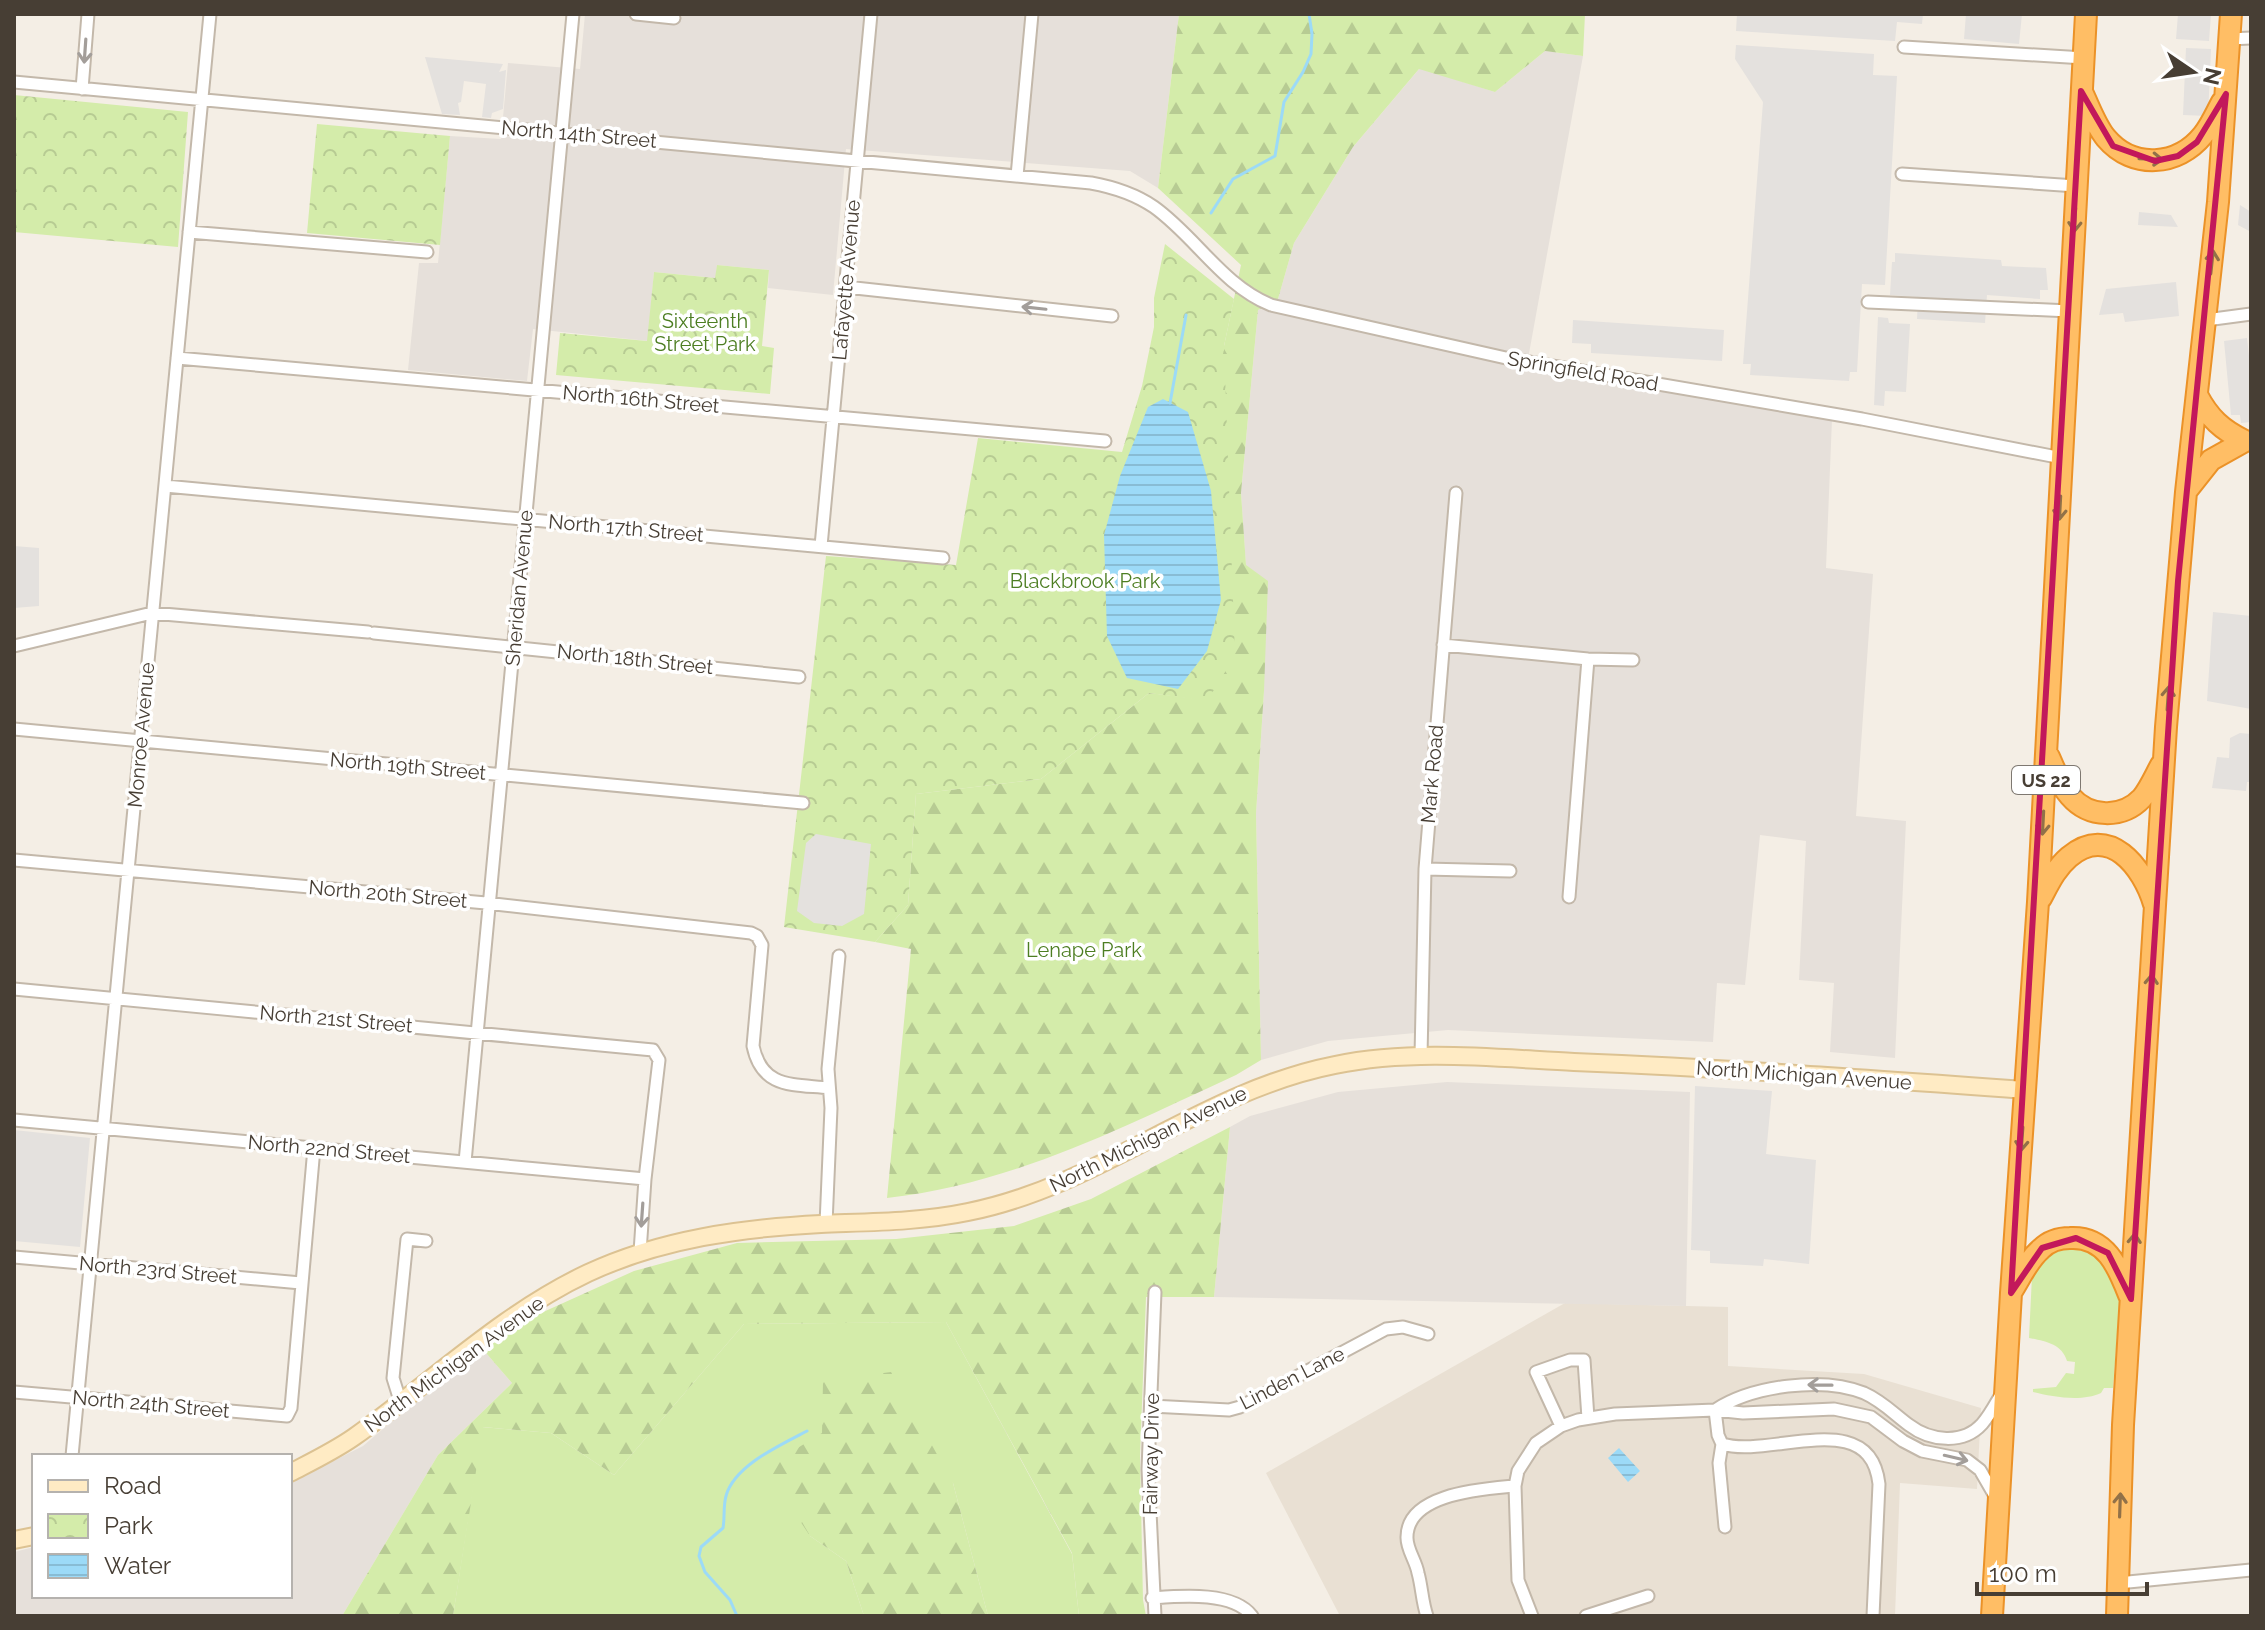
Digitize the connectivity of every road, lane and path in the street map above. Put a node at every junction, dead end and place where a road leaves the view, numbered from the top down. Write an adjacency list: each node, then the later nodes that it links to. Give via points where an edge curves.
1 (88, 14): 15 (street, one-way to 15)
2 (210, 14): 18 (street, Monroe Avenue)
3 (573, 14): 19 (street, Sheridan Avenue)
4 (636, 14): 9 (street)
5 (871, 14): 20 (street, Lafayette Avenue)
6 (1032, 14): 22 (street)
7 (2086, 14): 13 (highway, US 22)
8 (2231, 14): 11 (highway)
9 (674, 18)
10 (2251, 38): 11 (street)
11 (2229, 39): 17 (highway)
12 (1904, 47): 13 (street)
13 (2084, 58): 16 (highway, US 22)
14 (14, 82): 15 (street, North 14th Street)
15 (82, 89): 18 (street, North 14th Street)
16 (2081, 91): 17 (highway, one-way to 17, via 2113,146 2134,158 2155,161 2178,156 2197,142); 23 (highway, US 22)
17 (2226, 94): 32 (highway, one-way to 17)
18 (201, 100): 19 (street, North 14th Street); 25 (street, Monroe Avenue)
19 (562, 133): 20 (street, North 14th Street); 34 (street, Sheridan Avenue)
20 (858, 160): 22 (street, North 14th Street); 27 (street, Lafayette Avenue)
21 (1902, 174): 23 (street)
22 (1017, 176): 24 (street, North 14th Street, via 1091,183)
23 (2076, 186): 29 (highway, US 22, one-way to 29)
24 (1141, 200): 39 (street, Springfield Road, via 1238,287 1285,310 1506,358)
25 (189, 232): 26 (street); 33 (street, Monroe Avenue)
26 (427, 252)
27 (846, 287): 31 (street, one-way to 27); 36 (street, Lafayette Avenue)
28 (1868, 302): 29 (street)
29 (2070, 311): 39 (highway, US 22)
30 (2251, 314): 32 (street)
31 (1112, 316)
32 (2206, 320): 35 (highway)
33 (177, 358): 34 (street, North 16th Street); 40 (street, Monroe Avenue)
34 (538, 390): 36 (street, North 16th Street); 43 (street, Sheridan Avenue)
35 (2197, 395): 38 (highway, via 2214,422); 41 (highway)
36 (833, 417): 37 (street, North 16th Street); 44 (street, Lafayette Avenue)
37 (1105, 441)
38 (2248, 441): 41 (highway, via 2211,460)
39 (2062, 458): 55 (highway, US 22, one-way to 55)
40 (165, 486): 43 (street, North 17th Street); 46 (street, Monroe Avenue)
41 (2186, 492): 56 (highway, one-way to 41)
42 (1456, 493): 48 (street, Mark Road)
43 (526, 519): 44 (street, North 17th Street); 47 (street, Sheridan Avenue)
44 (821, 546): 45 (street, North 17th Street)
45 (943, 558)
46 (152, 613): 47 (street, North 18th Street); 49 (street, North 18th Street); 54 (street, Monroe Avenue)
47 (514, 645): 52 (street, North 18th Street); 57 (street, Sheridan Avenue)
48 (1443, 645): 50 (street); 60 (street, Mark Road)
49 (14, 646)
50 (1588, 659): 51 (street); 63 (street)
51 (1633, 660)
52 (799, 677)
53 (14, 729): 54 (street, North 19th Street)
54 (140, 741): 57 (street, North 19th Street); 61 (street, Monroe Avenue)
55 (2047, 754): 56 (highway, via 2072,799 2090,811 2105,813 2120,812 2139,800); 64 (highway, US 22, one-way to 64)
56 (2165, 756): 66 (highway)
57 (502, 775): 58 (street, North 19th Street); 65 (street, Sheridan Avenue)
58 (803, 803)
59 (14, 860): 61 (street, North 20th Street)
60 (1425, 869): 62 (street); 71 (street, Mark Road)
61 (128, 870): 65 (street, North 20th Street); 69 (street, Monroe Avenue)
62 (1510, 871)
63 (1569, 897)
64 (2038, 902): 66 (highway, via 2067,859 2098,846 2115,849 2135,865); 73 (highway, US 22)
65 (490, 903): 70 (street, Sheridan Avenue); 72 (street, North 20th Street, via 751,933 762,945 755,1060 777,1081)
66 (2156, 911): 87 (highway, one-way to 66)
67 (839, 956): 72 (street)
68 (14, 989): 69 (street, North 21st Street)
69 (116, 998): 70 (street, North 21st Street); 75 (street, Monroe Avenue)
70 (477, 1032): 77 (street, Sheridan Avenue); 78 (street, North 21st Street, via 653,1050 659,1060)
71 (1421, 1056): 73 (street, North Michigan Avenue, via 1704,1067); 79 (street, North Michigan Avenue, via 1335,1065 1245,1091 1082,1173 1005,1203 922,1219)
72 (829, 1088): 79 (street)
73 (2025, 1090): 86 (highway, US 22, one-way to 86)
74 (14, 1120): 75 (street, North 22nd Street)
75 (103, 1128): 76 (street, North 22nd Street); 83 (street, Monroe Avenue)
76 (314, 1148): 77 (street, North 22nd Street); 84 (street)
77 (465, 1162): 78 (street, North 22nd Street)
78 (645, 1179): 81 (street, one-way to 81)
79 (826, 1224): 81 (street, North Michigan Avenue, via 726,1233)
80 (426, 1241): 92 (street, via 407,1239 393,1378)
81 (640, 1252): 92 (street, North Michigan Avenue, via 536,1301)
82 (14, 1257): 83 (street, North 23rd Street)
83 (90, 1264): 84 (street, North 23rd Street); 91 (street, Monroe Avenue)
84 (301, 1283): 91 (street, North 24th Street, via 287,1416)
85 (1155, 1292): 93 (street, Fairway Drive)
86 (2011, 1293): 87 (highway, via 2042,1248 2076,1238 2108,1253); 89 (highway, US 22)
87 (2131, 1299): 104 (highway, one-way to 87)
88 (1428, 1334): 93 (street, Linden Lane, via 1386,1329 1229,1410)
89 (2005, 1388): 94 (street, one-way to 94, via 1982,1424 1953,1438 1927,1435 1860,1392 1816,1383 1751,1393); 101 (highway, US 22)
90 (14, 1392): 91 (street, North 24th Street)
91 (77, 1397): 98 (street, Monroe Avenue)
92 (403, 1400): 99 (street, North Michigan Avenue, via 350,1440)
93 (1151, 1406): 106 (street, Fairway Drive)
94 (1715, 1410): 95 (street); 97 (street); 101 (street, one-way to 101, via 1834,1409 1871,1417 1916,1449 1972,1463)
95 (1588, 1418): 96 (street); 96 (street, via 1584,1360 1551,1365 1536,1372)
96 (1561, 1426): 100 (street, via 1525,1457)
97 (1722, 1444): 102 (street); 112 (street, via 1764,1447 1830,1439 1864,1450 1879,1484)
98 (72, 1454)
99 (292, 1472)
100 (1515, 1486): 109 (street, via 1464,1491 1439,1499 1413,1517 1408,1545); 110 (street, via 1518,1580)
101 (1998, 1500): 113 (highway, US 22)
102 (1725, 1527)
103 (2251, 1570): 104 (street)
104 (2118, 1583): 114 (highway)
105 (1648, 1596): 111 (street)
106 (1152, 1598): 107 (street, Fairway Drive); 108 (street, via 1208,1597)
107 (1155, 1616)
108 (1252, 1616)
109 (1427, 1616)
110 (1532, 1616)
111 (1586, 1616)
112 (1873, 1616)
113 (1992, 1616)
114 (2117, 1616)

